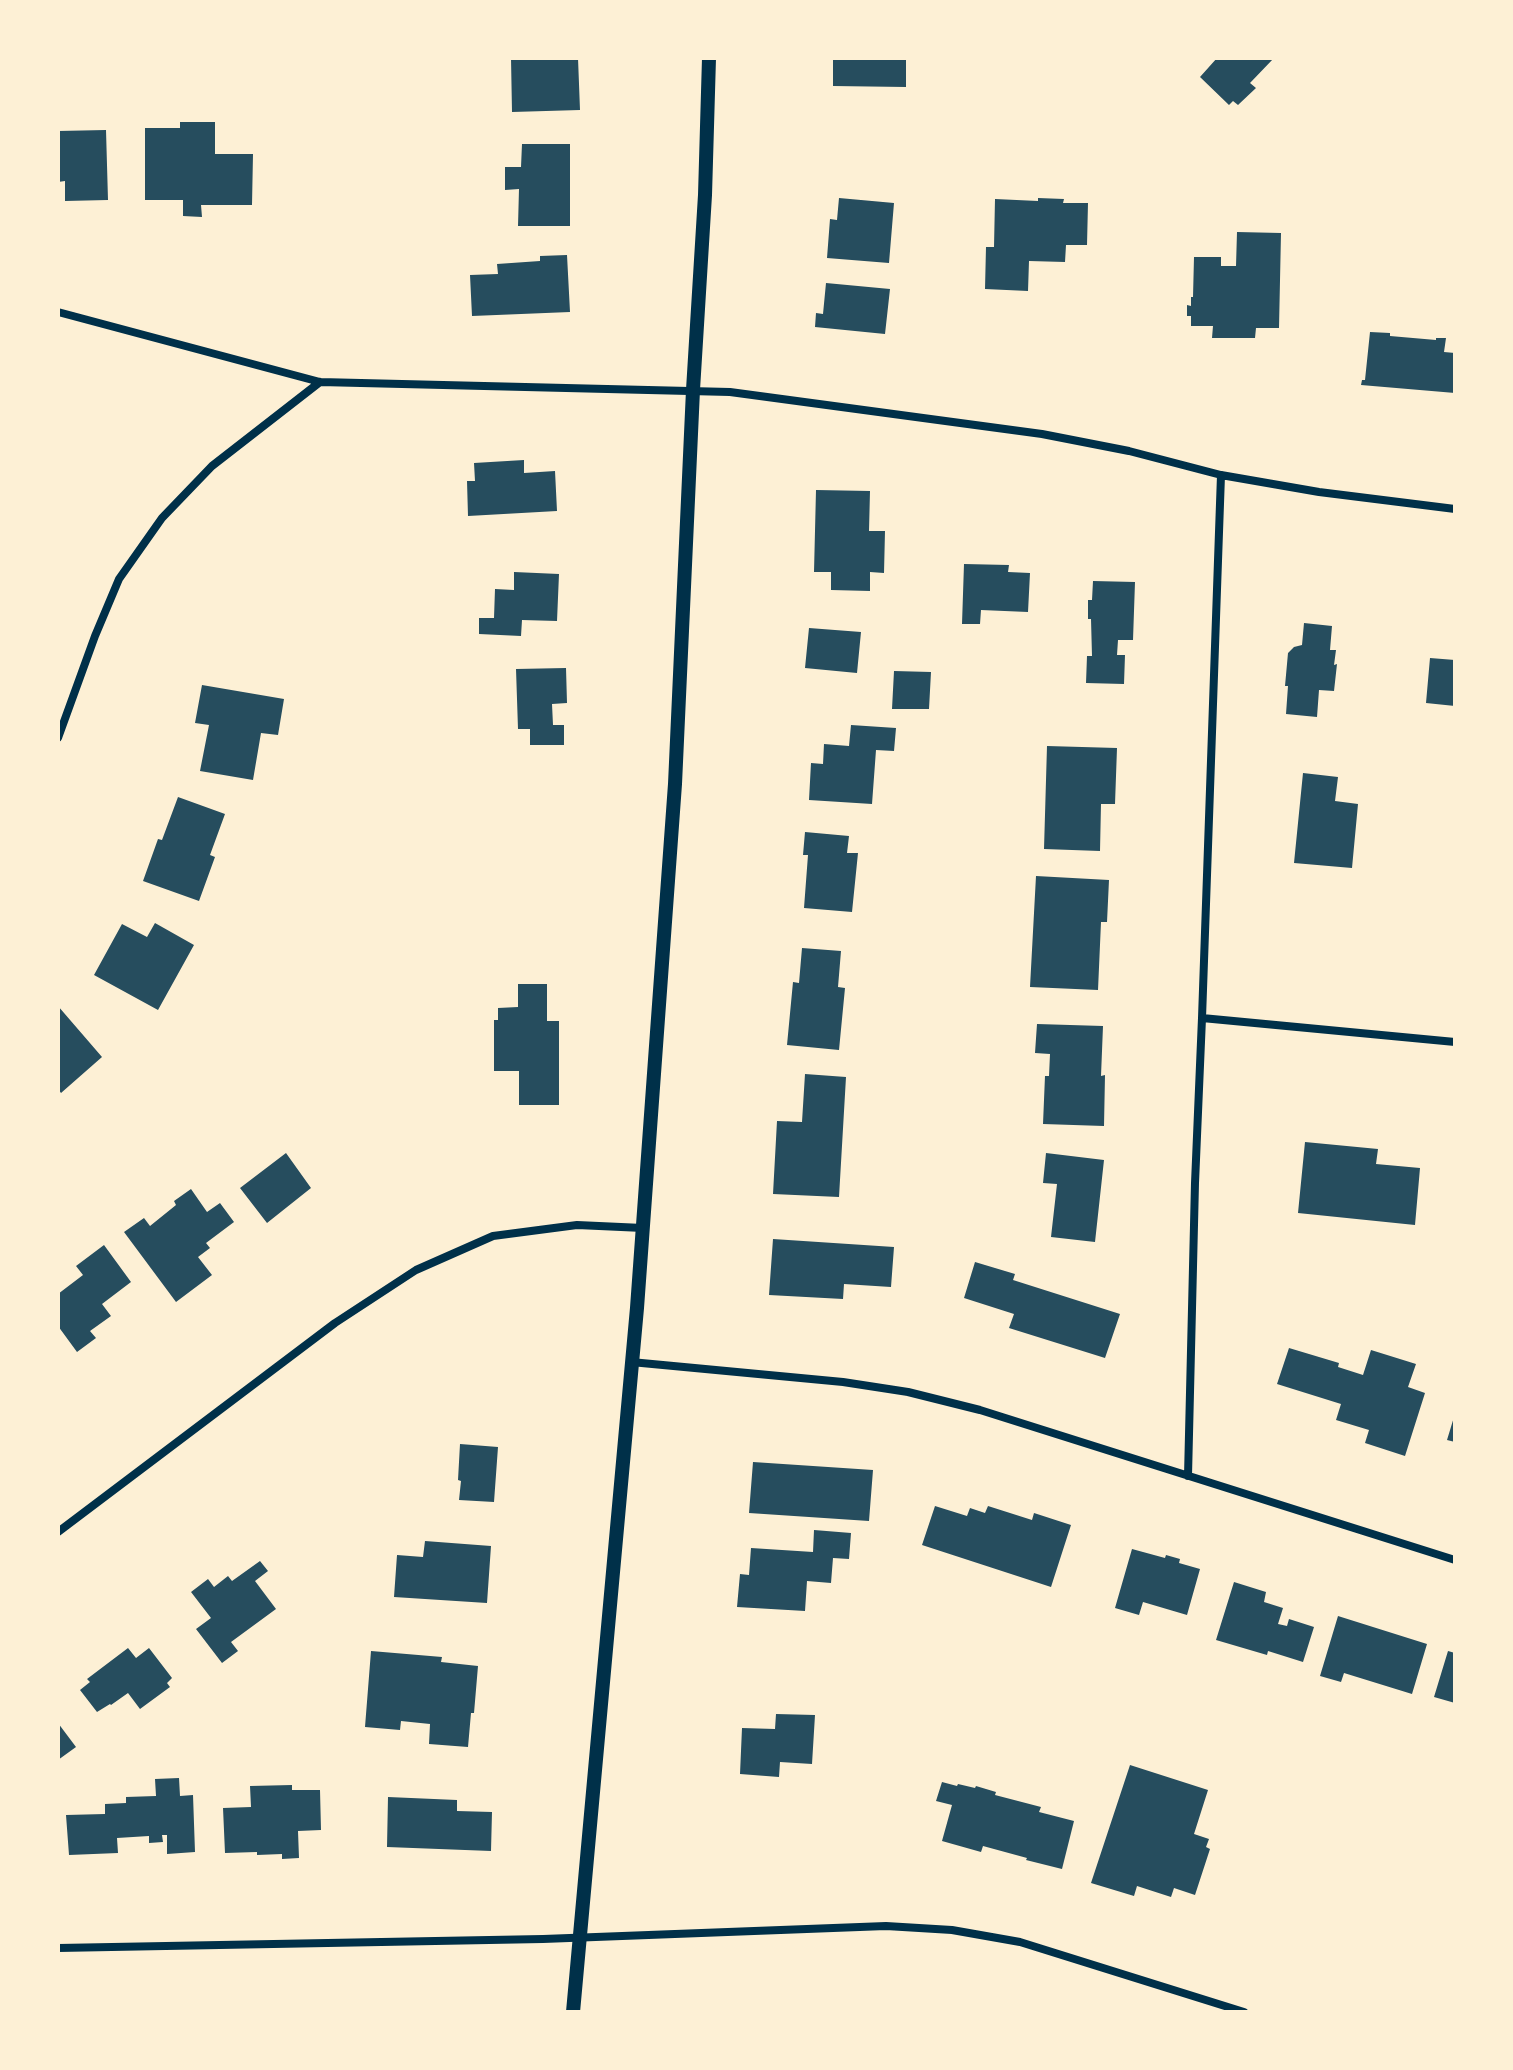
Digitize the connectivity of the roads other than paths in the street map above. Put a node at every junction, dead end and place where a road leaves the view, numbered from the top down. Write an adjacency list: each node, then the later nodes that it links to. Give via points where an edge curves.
1 (709, 58): 4 (street)
2 (58, 312): 3 (street)
3 (320, 382): 4 (street); 7 (street, via 212,466 162,518 119,579)
4 (693, 390): 5 (street, via 1042,434); 10 (street, via 675,784)
5 (1221, 475): 6 (street); 8 (street)
6 (1455, 509)
7 (58, 738)
8 (1202, 1018): 9 (street); 12 (street)
9 (1455, 1042)
10 (643, 1228): 11 (street); 13 (street, via 577,1225 493,1236 416,1270 335,1323)
11 (631, 1362): 12 (street, via 908,1392); 15 (street)
12 (1188, 1476): 14 (street)
13 (58, 1532)
14 (1455, 1560)
15 (579, 1937): 16 (street); 17 (street); 18 (street, via 886,1926 952,1930 1020,1942)
16 (58, 1948)
17 (573, 2012)
18 (1244, 2012)

